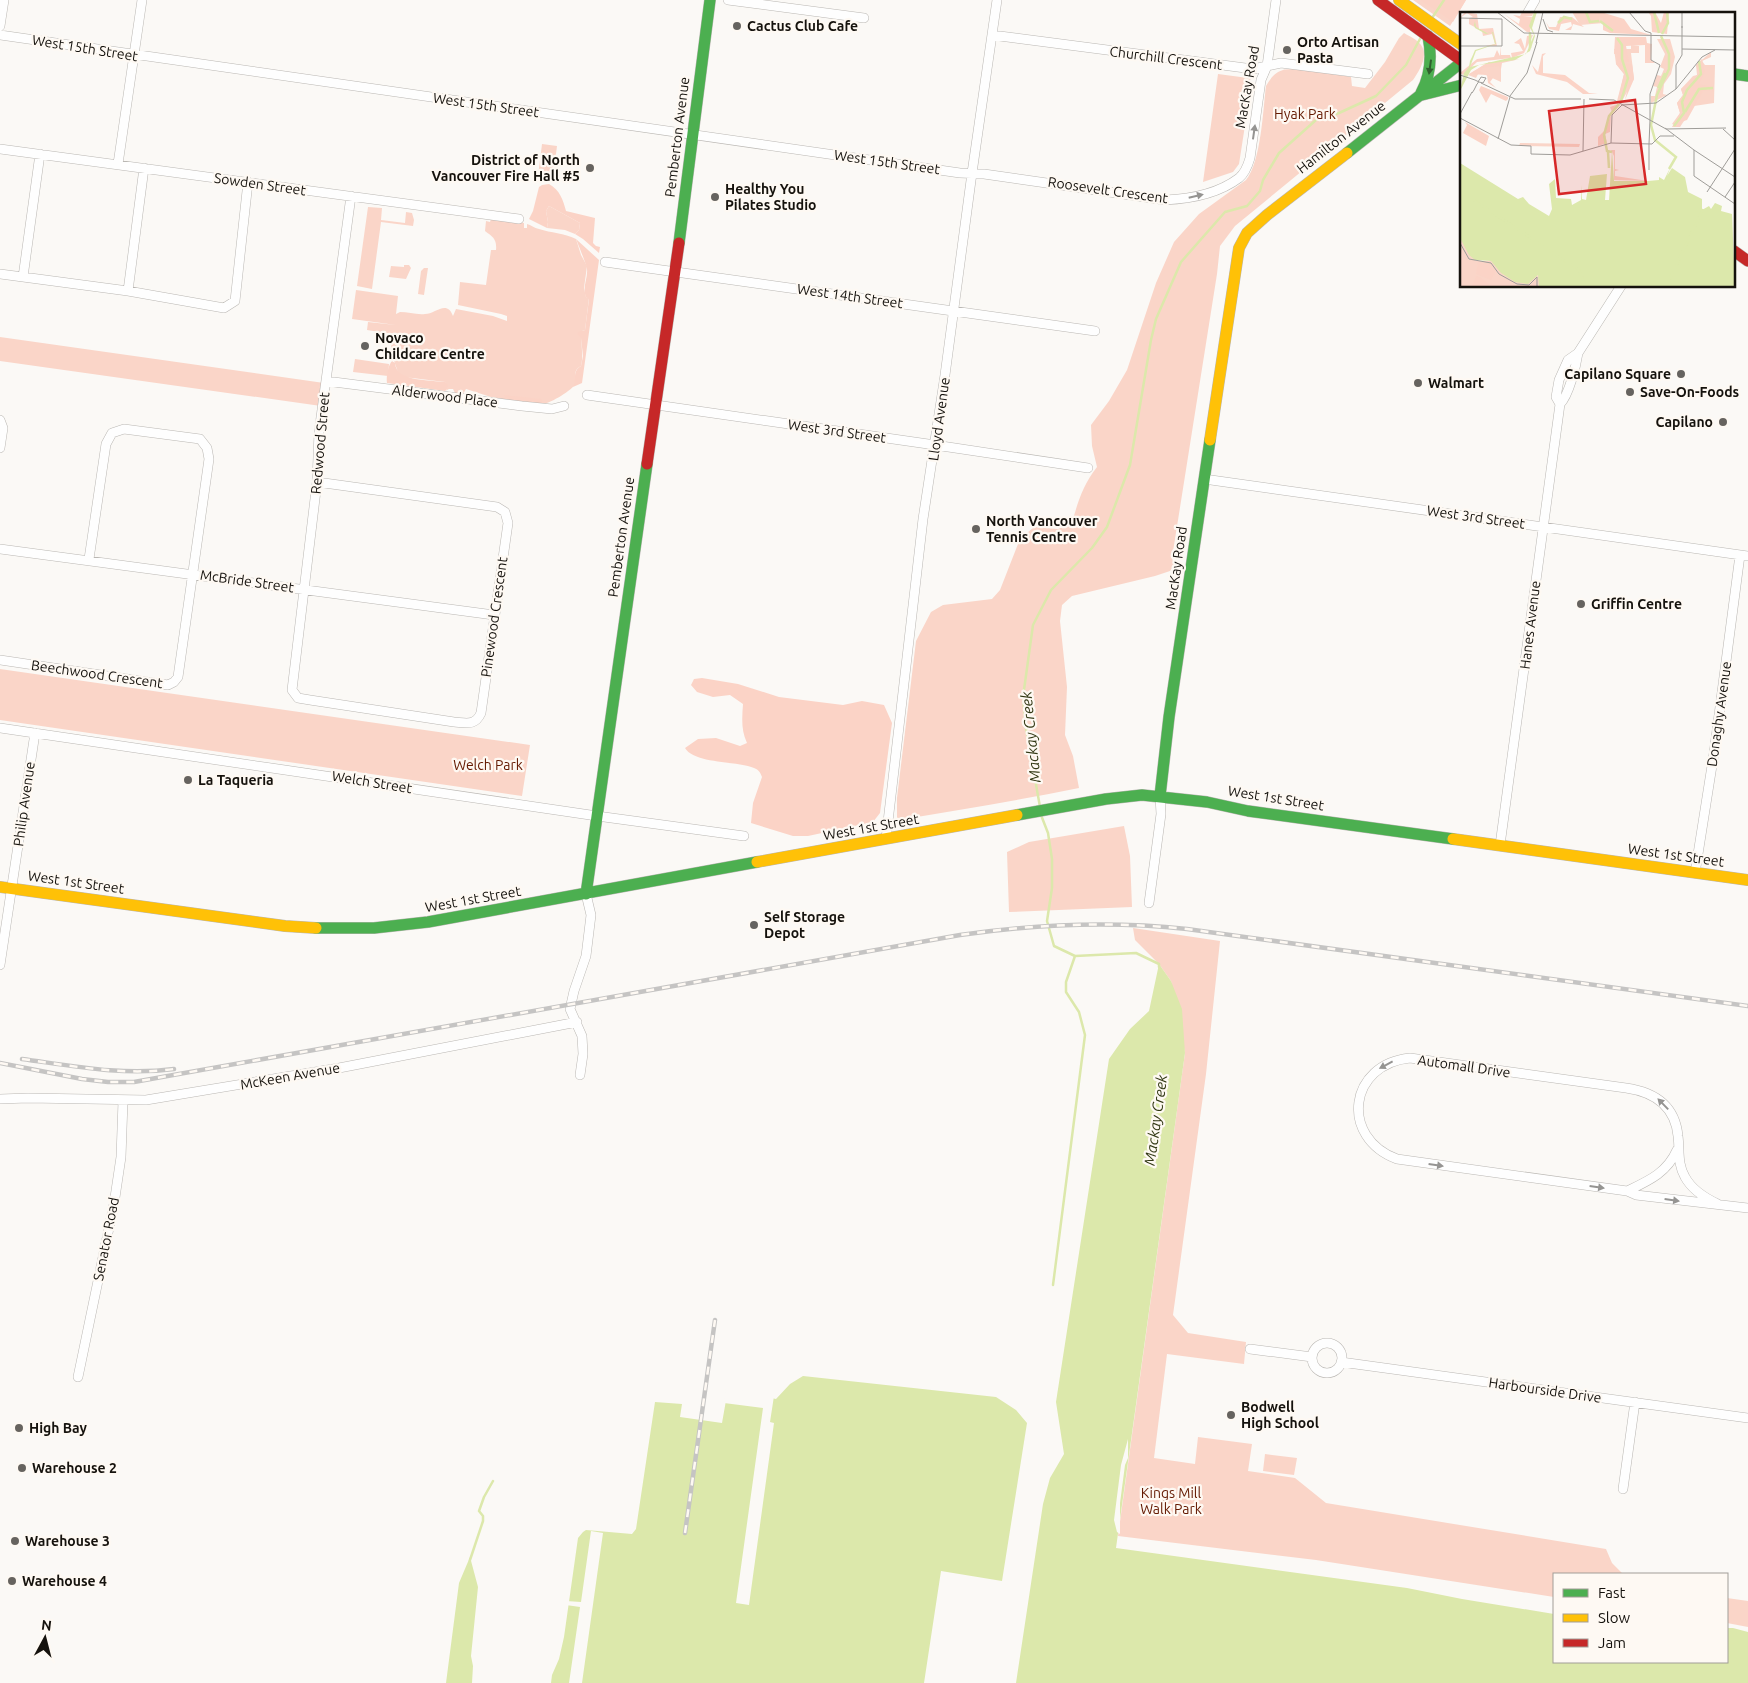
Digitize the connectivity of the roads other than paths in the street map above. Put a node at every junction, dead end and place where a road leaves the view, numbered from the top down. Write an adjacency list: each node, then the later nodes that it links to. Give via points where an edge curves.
1 (4, 0): 12 (street)
2 (142, 0): 17 (street)
3 (710, 0): 24 (street, Pemberton Avenue)
4 (728, 0): 11 (street)
5 (997, 0): 14 (street, Lloyd Avenue)
6 (1276, 0): 20 (street, MacKay Road)
7 (1378, 0): 15 (street)
8 (1399, 0): 16 (street)
9 (1535, 0): 10 (street)
10 (1528, 12)
11 (864, 18)
12 (0, 26)
13 (0, 35): 17 (street, West 15th Street)
14 (992, 35): 20 (street, Churchill Crescent, via 1253,69); 29 (street, Lloyd Avenue)
15 (1428, 36): 18 (street); 23 (street, one-way to 23, via 1430,70)
16 (1460, 44)
17 (134, 56): 24 (street, West 15th Street); 27 (street)
18 (1460, 60)
19 (1460, 63): 23 (street, Hamilton Avenue)
20 (1267, 66): 21 (street, Churchill Crescent, via 1281,63); 30 (street, MacKay Road, one-way to 20, via 1248,164 1261,80)
21 (1368, 74)
22 (1460, 86): 23 (street)
23 (1419, 96): 34 (street, Hamilton Avenue, via 1267,215)
24 (692, 134): 29 (street, West 15th Street); 38 (street, Pemberton Avenue)
25 (0, 149): 26 (street, Sowden Street)
26 (40, 154): 27 (street, Sowden Street); 40 (street)
27 (118, 164): 28 (street, Sowden Street)
28 (144, 168): 31 (street, Sowden Street); 42 (street)
29 (972, 173): 30 (street, Roosevelt Crescent, one-way to 30, via 1165,200 1203,194); 43 (street, Lloyd Avenue)
30 (1240, 178)
31 (248, 182): 32 (street, Sowden Street); 42 (street, via 234,301 224,308)
32 (352, 196): 33 (street, Sowden Street); 45 (street, Redwood Street)
33 (519, 219)
34 (1243, 240): 53 (street, MacKay Road, via 1238,255)
35 (1740, 251): 36 (street)
36 (1748, 261)
37 (605, 262): 38 (street, West 14th Street)
38 (675, 271): 43 (street, West 14th Street); 47 (street, Pemberton Avenue)
39 (0, 274): 40 (street)
40 (23, 276): 42 (street)
41 (1621, 288): 55 (street, Hanes Avenue, via 1578,353 1568,360 1559,380 1556,397 1560,404)
42 (128, 291)
43 (953, 311): 44 (street, West 14th Street); 50 (street, Lloyd Avenue)
44 (1095, 330)
45 (326, 381): 48 (street, Alderwood Place, via 522,406 552,409); 54 (street, Redwood Street)
46 (586, 395): 47 (street, West 3rd Street)
47 (656, 404): 50 (street, West 3rd Street); 67 (street, Pemberton Avenue)
48 (564, 406)
49 (0, 420): 51 (street, via 3,428)
50 (935, 445): 52 (street, West 3rd Street); 69 (street, Lloyd Avenue, via 922,528)
51 (0, 448)
52 (1088, 468)
53 (1204, 479): 55 (street, West 3rd Street); 66 (street, MacKay Road)
54 (317, 482): 60 (street, Redwood Street); 61 (street, Pinewood Crescent, via 497,508 505,512 508,522)
55 (1543, 527): 57 (street, West 3rd Street); 70 (street, Hanes Avenue)
56 (0, 548): 58 (street, McBride Street)
57 (1744, 555): 71 (street, Donaghy Avenue)
58 (89, 559): 59 (street, McBride Street); 59 (street, Beechwood Crescent, via 106,444 112,434 124,429 200,439 207,448 209,459)
59 (193, 574): 60 (street, McBride Street); 62 (street, Beechwood Crescent, via 178,677 168,685)
60 (304, 589): 61 (street, McBride Street); 63 (street, Redwood Street)
61 (494, 615): 63 (street, Pinewood Crescent, via 481,713 473,722 454,722 298,698)
62 (0, 660)
63 (292, 690)
64 (0, 728): 65 (street, Welch Street)
65 (34, 733): 67 (street, Welch Street); 73 (street, Philip Avenue)
66 (1160, 796): 69 (street, West 1st Street, via 1112,799); 70 (street, West 1st Street); 75 (street, MacKay Road, via 1161,814)
67 (597, 816): 68 (street, Welch Street); 74 (street, Pemberton Avenue)
68 (744, 836)
69 (886, 839): 74 (street, West 1st Street)
70 (1500, 845): 71 (street, West 1st Street)
71 (1695, 873): 72 (street, West 1st Street)
72 (1748, 880)
73 (6, 887): 74 (street, West 1st Street, via 334,930 411,925); 76 (street, Philip Avenue)
74 (586, 894): 77 (street, Pemberton Avenue, via 591,915 586,956 570,1009)
75 (1149, 903)
76 (0, 965)
77 (576, 1022): 78 (street, Pemberton Avenue, via 582,1036); 80 (street, McKeen Avenue, via 339,1068 169,1097)
78 (580, 1075)
79 (0, 1099): 80 (street, McKeen Avenue)
80 (123, 1101): 88 (street, Senator Road, via 121,1157 114,1204)
81 (1678, 1148): 82 (street, via 1659,1174); 82 (street, Automall Drive, one-way to 82, via 1677,1127 1667,1107 1658,1098 1632,1089 1410,1058 1399,1059 1378,1069 1361,1094 1359,1113 1364,1132 1371,1144 1392,1157); 83 (street, Automall Drive, via 1688,1183)
82 (1627, 1191): 83 (street, Automall Drive, one-way to 83, via 1636,1195)
83 (1718, 1204): 84 (street, Automall Drive)
84 (1748, 1208)
85 (1250, 1349): 86 (street)
86 (1312, 1357): 87 (street, via 1314,1366 1325,1373 1334,1371); 87 (street, via 1318,1346 1330,1344 1338,1349)
87 (1341, 1362): 89 (street, Harbourside Drive)
88 (78, 1377)
89 (1635, 1402): 90 (street, Harbourside Drive); 91 (street)
90 (1748, 1418)
91 (1623, 1489)

